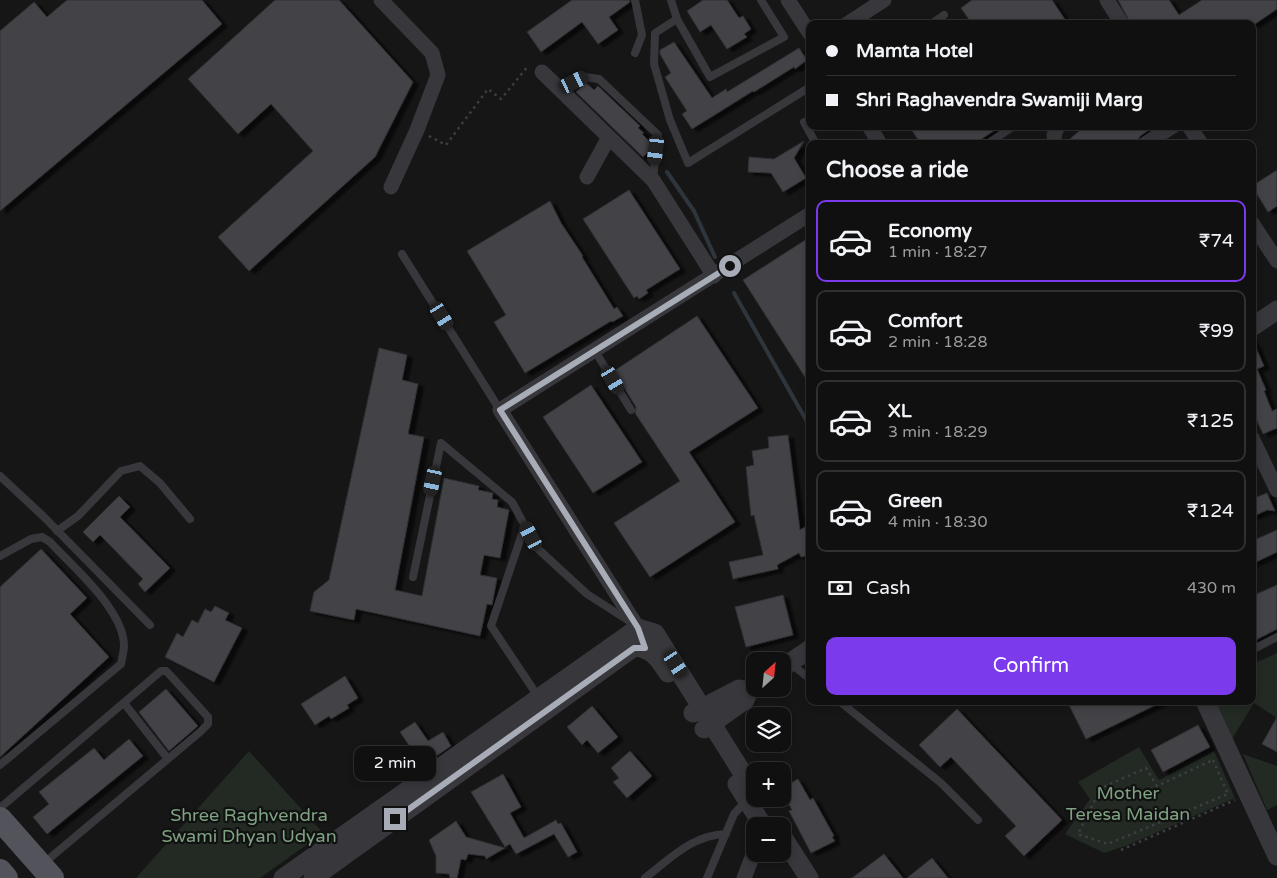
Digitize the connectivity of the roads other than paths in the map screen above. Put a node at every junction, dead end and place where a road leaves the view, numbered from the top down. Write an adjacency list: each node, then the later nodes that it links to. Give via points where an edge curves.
1 (381, 0): 27 (street, via 432,53 438,76)
2 (635, 0): 14 (lane, via 642,35)
3 (671, 0): 9 (lane)
4 (761, 0): 9 (lane, via 784,36 710,77)
5 (788, 0): 13 (street)
6 (884, 0): 10 (street)
7 (1107, 0): 12 (street)
8 (944, 15): 11 (lane)
9 (677, 19): 17 (lane, via 656,34 654,64 670,120 688,163)
10 (853, 20)
11 (937, 20)
12 (1120, 20)
13 (806, 28)
14 (635, 53)
15 (542, 72): 16 (street)
16 (560, 89): 22 (street); 26 (lane, via 585,77 599,79 658,135)
17 (806, 89)
18 (804, 122): 19 (lane)
19 (806, 126)
20 (1008, 130): 23 (lane)
21 (1167, 130): 24 (street)
22 (608, 137): 25 (street); 26 (street)
23 (993, 140)
24 (1151, 140)
25 (587, 177)
26 (653, 180): 32 (street)
27 (391, 187)
28 (806, 217): 32 (street)
29 (1256, 229): 31 (street)
30 (402, 254): 36 (lane)
31 (1277, 261)
32 (714, 276): 35 (street)
33 (1277, 310): 34 (street)
34 (1256, 324)
35 (595, 351): 36 (street); 37 (lane)
36 (500, 410): 47 (street)
37 (631, 410)
38 (1256, 446): 40 (street)
39 (0, 476): 43 (lane)
40 (1277, 490)
41 (190, 519): 43 (lane, via 160,483 140,466 120,471 78,516)
42 (525, 525): 45 (lane, via 512,502 441,442); 47 (lane, via 537,548 587,594); 56 (lane, via 491,626)
43 (57, 530): 46 (lane)
44 (0, 556): 62 (lane, via 42,537 50,542 105,601 120,628 124,645 121,664)
45 (413, 577)
46 (150, 625)
47 (638, 628): 50 (street); 53 (street, via 656,633); 56 (street)
48 (1277, 637): 51 (lane)
49 (806, 642): 52 (street)
50 (645, 648): 53 (street); 56 (street, via 634,648)
51 (1256, 648)
52 (796, 659): 54 (lane)
53 (671, 667): 60 (street)
54 (806, 673)
55 (746, 689): 60 (street, via 739,688)
56 (545, 699): 71 (street)
57 (124, 703): 61 (lane); 61 (lane, via 161,671 166,671 208,717 208,724); 66 (lane)
58 (844, 705): 69 (lane, via 941,782)
59 (1207, 705): 73 (street)
60 (703, 718): 63 (street)
61 (168, 759): 77 (lane)
62 (0, 765)
63 (746, 788)
64 (754, 807): 70 (lane, via 734,814)
65 (758, 807): 67 (street)
66 (0, 808)
67 (767, 817)
68 (0, 819): 77 (main road)
69 (978, 820)
70 (726, 834): 82 (lane, via 710,834 692,841); 83 (lane)
71 (344, 845): 80 (street); 81 (street)
72 (791, 856): 78 (street)
73 (1277, 856)
74 (750, 862): 84 (street)
75 (788, 862): 78 (street)
76 (0, 871): 79 (main road)
77 (47, 871)
78 (799, 873)
79 (6, 878)
80 (283, 878)
81 (313, 878)
82 (645, 878)
83 (707, 878)
84 (744, 878)

